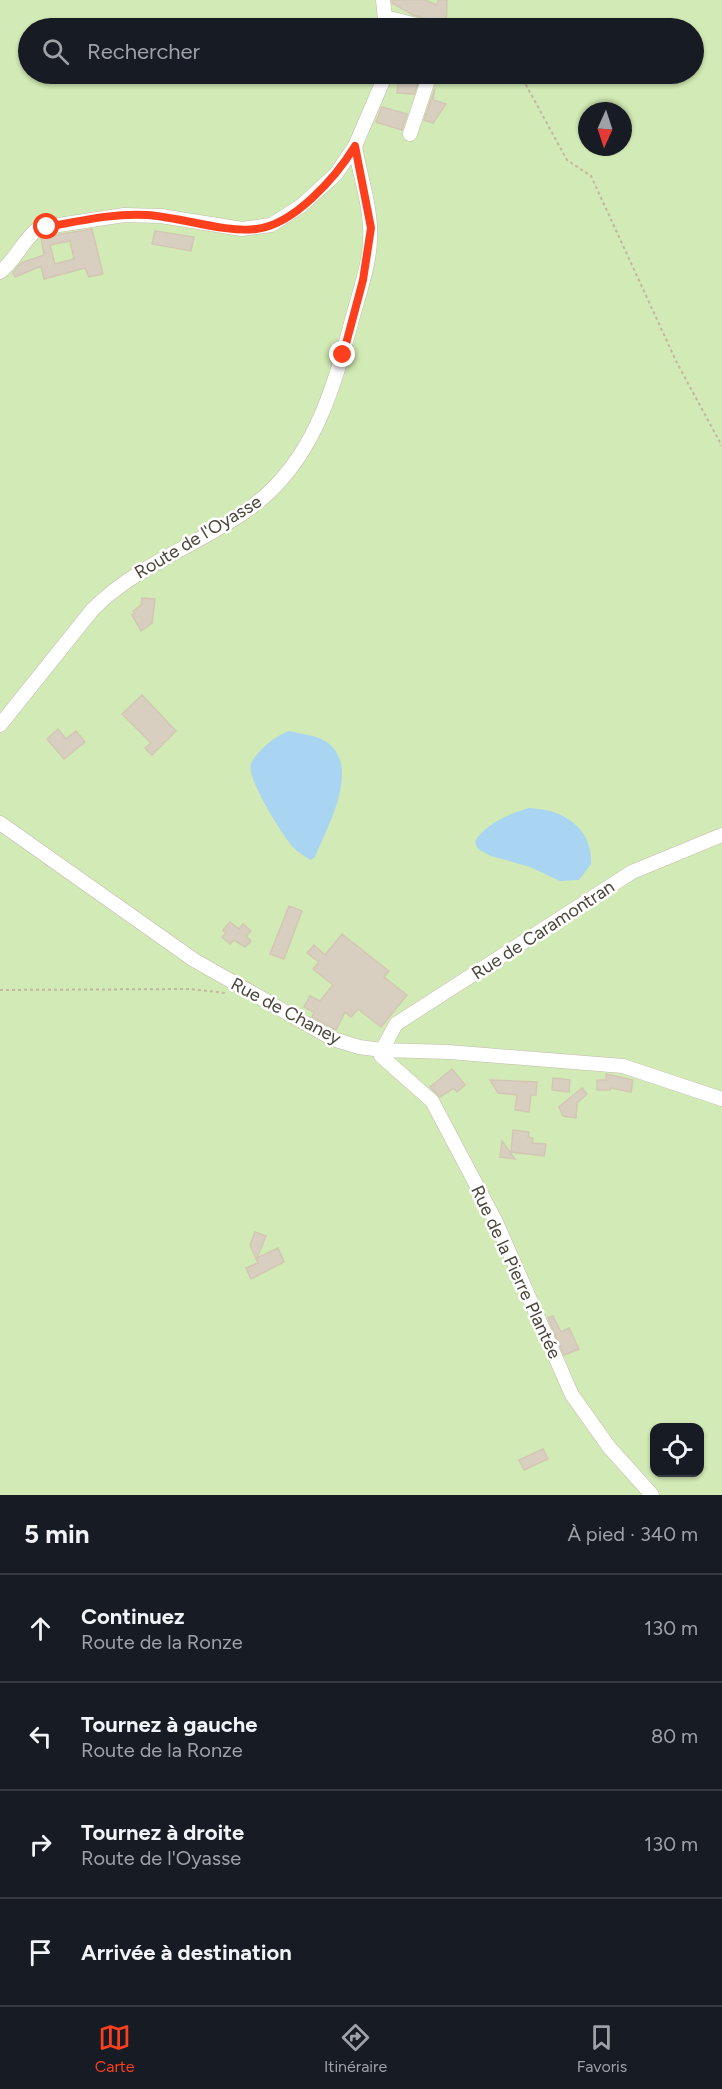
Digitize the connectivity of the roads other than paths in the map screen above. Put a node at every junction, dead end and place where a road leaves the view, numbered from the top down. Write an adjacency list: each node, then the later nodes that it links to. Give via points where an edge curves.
1 (383, 0): 2 (street)
2 (385, 18)
3 (382, 84): 6 (street)
4 (427, 84): 5 (street)
5 (410, 135)
6 (355, 146): 7 (street, via 319,191 271,225 242,229 161,216 107,216 39,228); 8 (street, Route de l'Oyasse, via 371,228 369,253 333,389 303,454 279,484 246,512 126,579 108,594)
7 (0, 272)
8 (0, 725)
9 (0, 823): 11 (street, Rue de Chaney, via 224,978 333,1039)
10 (722, 835): 11 (street, Rue de Caramontran, via 632,872 396,1024)
11 (382, 1050): 12 (street, Rue de Chaney, via 600,1063 639,1070); 13 (street, Rue de la Pierre Plantée, via 381,1056 432,1101 496,1222 572,1395 609,1447)
12 (722, 1099)
13 (652, 1495)

